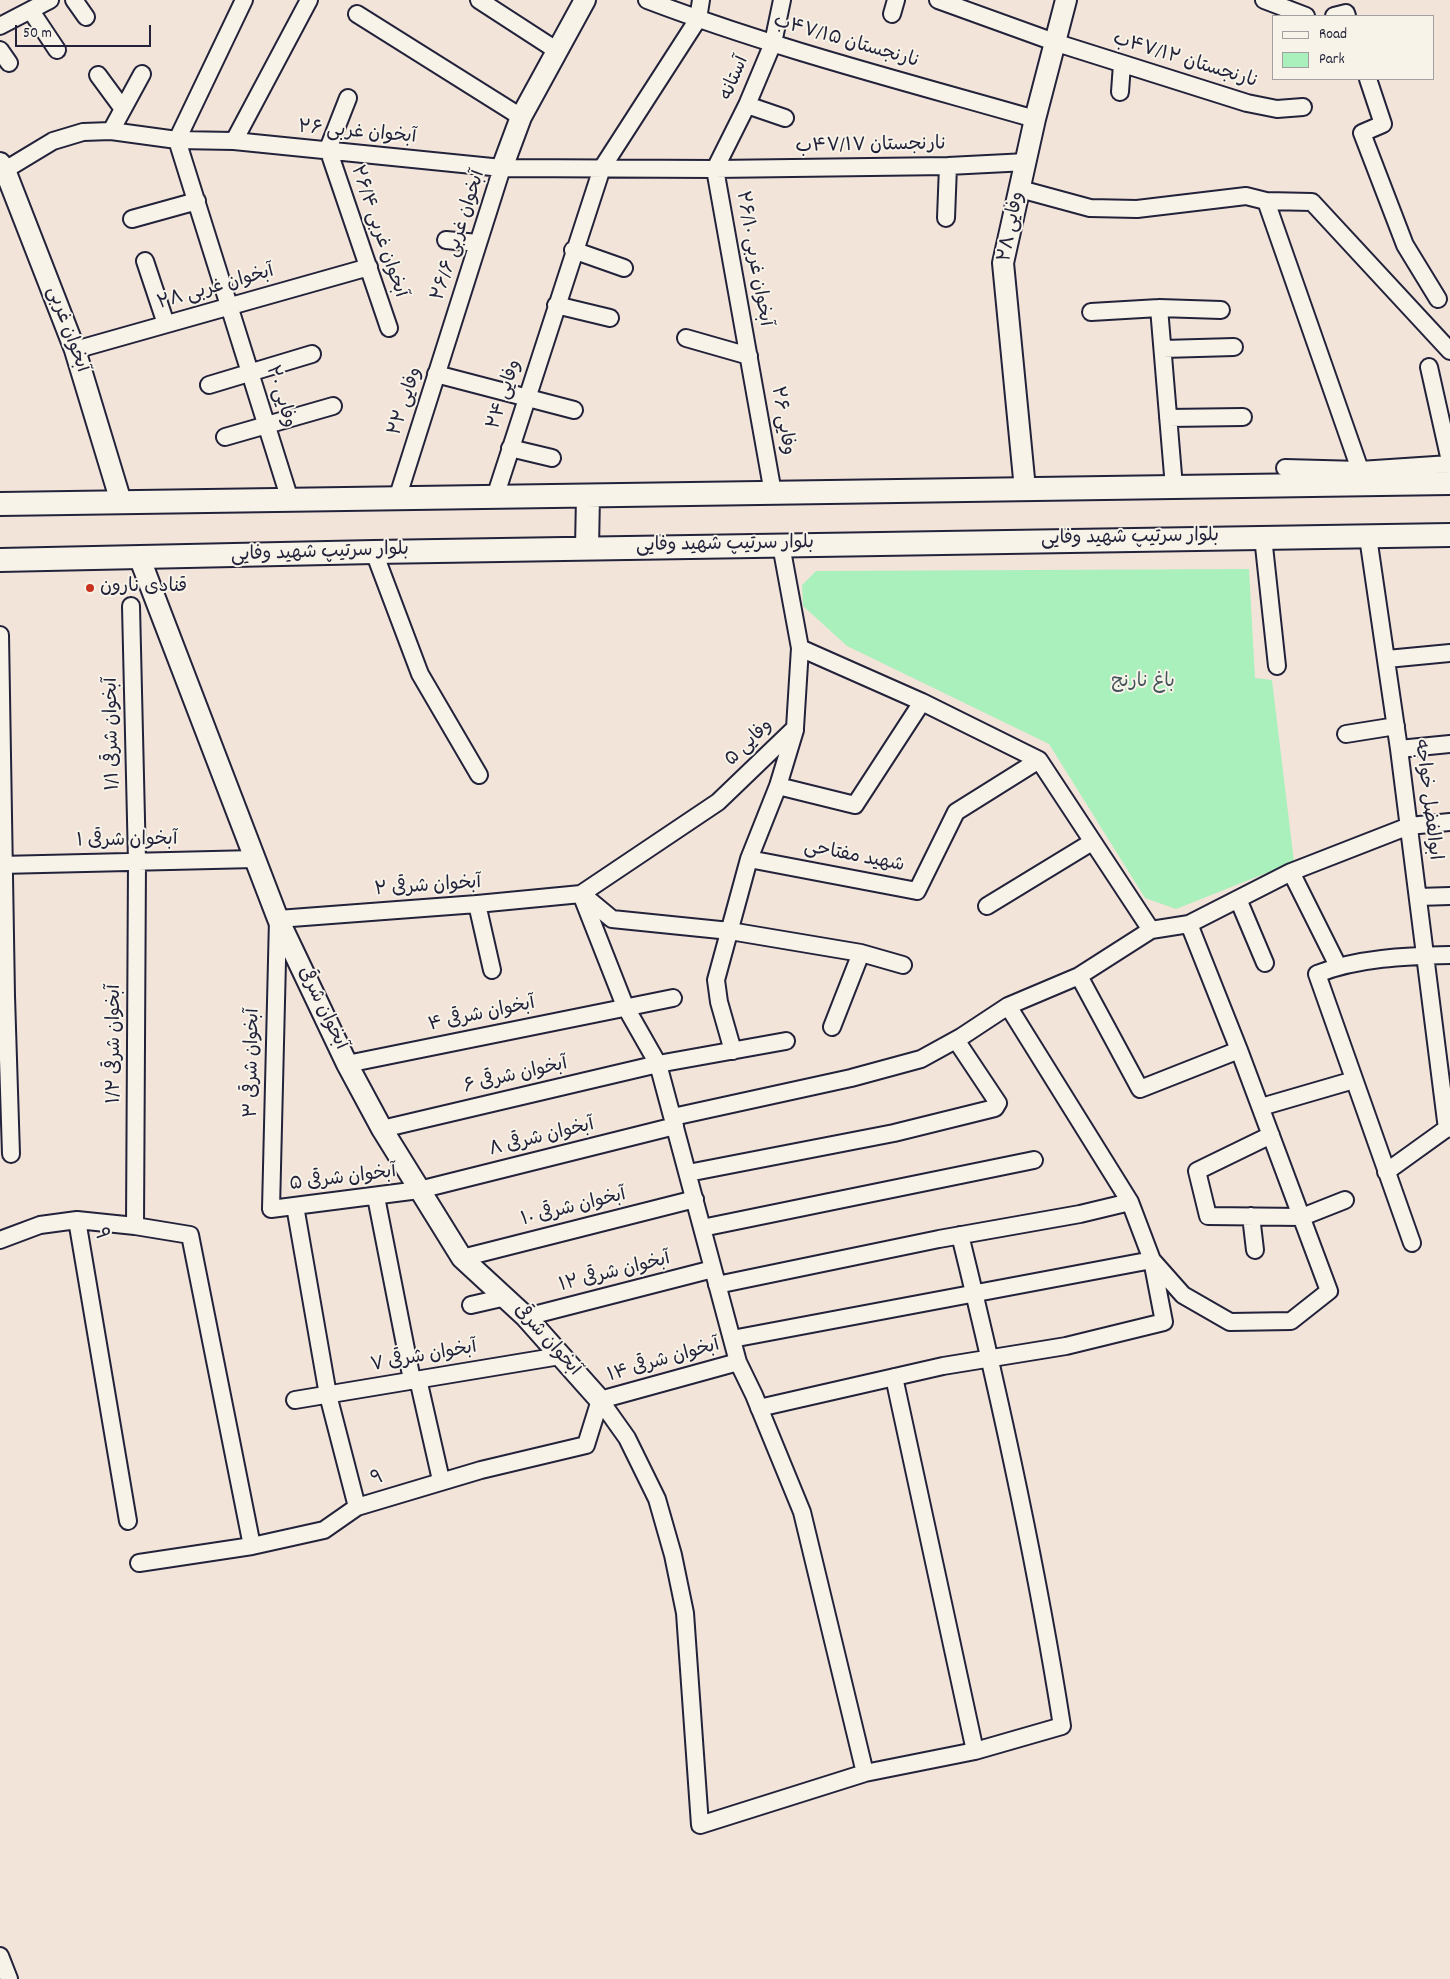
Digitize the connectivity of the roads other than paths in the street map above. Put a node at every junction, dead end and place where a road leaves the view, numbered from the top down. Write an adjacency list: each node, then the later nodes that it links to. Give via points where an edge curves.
1 (50, 0): 13 (street)
2 (74, 0): 16 (street)
3 (244, 0): 36 (street)
4 (308, 0): 37 (street)
5 (479, 0): 22 (street)
6 (585, 0): 22 (street)
7 (647, 0): 17 (street, نارنجستان ۴۷/۱۵ب)
8 (701, 0): 17 (street)
9 (782, 0): 19 (street, آستانه)
10 (938, 0): 20 (street, نارنجستان ۴۷/۱۲ب)
11 (1066, 0): 20 (street, وفایی ۲۸)
12 (1264, 0): 15 (street)
13 (31, 11): 18 (street); 21 (street)
14 (357, 14): 32 (street)
15 (1303, 15)
16 (86, 17)
17 (698, 19): 19 (street, نارنجستان ۴۷/۱۵ب); 43 (street, وفایی ۲۴)
18 (0, 26)
19 (773, 43): 29 (street, آستانه); 34 (street, نارنجستان ۴۷/۱۵ب)
20 (1056, 43): 23 (street, نارنجستان ۴۷/۱۲ب); 34 (street, وفایی ۲۸)
21 (57, 50)
22 (556, 50): 32 (street)
23 (1122, 64): 27 (street); 30 (street, نارنجستان ۴۷/۱۲ب, via 1247,103 1277,109)
24 (142, 74): 31 (street)
25 (98, 75): 31 (street)
26 (1368, 80): 56 (street, via 1383,124 1362,134 1405,245)
27 (1120, 92)
28 (348, 98): 38 (street)
29 (747, 105): 33 (street); 44 (street, آستانه)
30 (1303, 107)
31 (123, 109): 35 (street)
32 (521, 117): 42 (street)
33 (785, 118)
34 (1035, 119): 39 (street, وفایی ۲۸)
35 (111, 131): 36 (street, آبخوان غربی ۲۶); 40 (street, آبخوان غربی ۲۶, via 83,132 52,141)
36 (177, 140): 37 (street, آبخوان غربی ۲۶); 46 (street, وفایی ۲۰)
37 (234, 141): 38 (street, آبخوان غربی ۲۶)
38 (328, 149): 42 (street, آبخوان غربی ۲۶); 54 (street, آبخوان غربی ۲۶/۴)
39 (1027, 162): 41 (street, نارنجستان ۴۷/۱۷ب); 45 (street, وفایی ۲۸)
40 (3, 166): 69 (street, آبخوان غربی)
41 (948, 166): 44 (street, نارنجستان ۴۷/۱۷ب); 48 (street)
42 (502, 168): 43 (street, آبخوان غربی ۲۶); 51 (street, آبخوان غربی ۲۶/۶)
43 (602, 168): 44 (street, آبخوان غربی ۲۶); 52 (street, وفایی ۲۴)
44 (715, 169): 72 (street, آبخوان غربی ۲۶/۱۰)
45 (1020, 189): 47 (street, via 1090,208 1137,209 1246,196); 91 (street, وفایی ۲۸, via 1003,263)
46 (196, 201): 49 (street); 58 (street, وفایی ۲۰)
47 (1266, 201): 70 (street, via 1312,202); 88 (street)
48 (946, 218)
49 (132, 219)
50 (446, 240): 51 (street)
51 (478, 243): 62 (street, آبخوان غربی ۲۶/۶)
52 (573, 250): 55 (street); 57 (street, وفایی ۲۴)
53 (145, 261): 64 (street)
54 (369, 267): 58 (street, آبخوان غربی ۲۸); 65 (street, آبخوان غربی ۲۶/۴)
55 (624, 268)
56 (1438, 299)
57 (556, 305): 63 (street); 77 (street, وفایی ۲۴)
58 (230, 306): 64 (street, آبخوان غربی ۲۸); 74 (street, وفایی ۲۰)
59 (1159, 308): 60 (street); 61 (street); 68 (street)
60 (1221, 310)
61 (1091, 312)
62 (455, 317): 75 (street, وفایی ۲۲)
63 (610, 318)
64 (166, 324): 69 (street, آبخوان غربی ۲۸)
65 (389, 328)
66 (686, 338): 72 (street)
67 (1234, 347): 68 (street)
68 (1162, 349): 81 (street)
69 (75, 350): 97 (street, آبخوان غربی)
70 (1450, 350)
71 (312, 354): 74 (street)
72 (749, 356): 92 (street, وفایی ۲۶)
73 (1429, 367): 86 (street)
74 (251, 373): 76 (street); 82 (street, وفایی ۲۰)
75 (436, 374): 77 (street); 95 (street, وفایی ۲۲)
76 (209, 386)
77 (527, 398): 79 (street); 84 (street, وفایی ۲۴)
78 (333, 406): 82 (street)
79 (574, 410)
80 (1243, 417): 81 (street)
81 (1168, 418): 90 (street)
82 (266, 424): 83 (street); 96 (street, وفایی ۲۰)
83 (225, 436)
84 (510, 448): 85 (street); 94 (street, وفایی ۲۴)
85 (552, 458)
86 (1450, 462): 88 (street)
87 (1285, 468): 88 (street)
88 (1362, 477): 89 (main road); 90 (main road)
89 (1450, 483)
90 (1174, 487): 91 (main road)
91 (1025, 489): 92 (main road)
92 (773, 493): 93 (main road)
93 (588, 496): 94 (main road); 103 (main road)
94 (494, 497): 95 (main road)
95 (397, 498): 96 (main road)
96 (290, 500): 97 (main road)
97 (121, 502): 98 (main road)
98 (0, 504)
99 (1450, 535): 101 (main road, بلوار سرتیپ شهید وفایی)
100 (1263, 537): 101 (main road, بلوار سرتیپ شهید وفایی); 102 (main road, بلوار سرتیپ شهید وفایی); 112 (street)
101 (1368, 537): 111 (street, ابوالفضل خواجه)
102 (781, 545): 103 (main road, بلوار سرتیپ شهید وفایی); 109 (street, وفایی ۵)
103 (587, 548): 104 (main road, بلوار سرتیپ شهید وفایی)
104 (374, 552): 105 (main road, بلوار سرتیپ شهید وفایی); 120 (street, via 420,674)
105 (140, 559): 106 (main road, بلوار سرتیپ شهید وفایی); 125 (street, آبخوان شرقی)
106 (0, 560)
107 (131, 606): 127 (street, آبخوان شرقی ۱/۱)
108 (0, 635): 128 (street)
109 (800, 648): 113 (street); 115 (street, وفایی ۵)
110 (1450, 653): 111 (street)
111 (1386, 659): 114 (street, ابوالفضل خواجه)
112 (1277, 666)
113 (922, 702): 119 (street); 121 (street, via 854,805)
114 (1396, 726): 116 (street); 118 (street, ابوالفضل خواجه)
115 (795, 728): 121 (street); 130 (street, وفایی ۵, via 718,802)
116 (1346, 734)
117 (1450, 744): 118 (street)
118 (1399, 749): 123 (street, ابوالفضل خواجه)
119 (1039, 760): 124 (street); 126 (street, شهید مفتاحی, via 956,812 917,891)
120 (479, 775)
121 (778, 786): 126 (street)
122 (1450, 822): 123 (street)
123 (1409, 826): 129 (street); 132 (street, ابوالفضل خواجه)
124 (1092, 842): 135 (street); 138 (street)
125 (255, 859): 127 (street, آبخوان شرقی ۱); 136 (street, آبخوان شرقی)
126 (749, 859): 139 (street)
127 (137, 862): 128 (street, آبخوان شرقی ۱); 178 (street, آبخوان شرقی ۱/۲)
128 (2, 865): 164 (street)
129 (1290, 872): 133 (street); 145 (street)
130 (581, 894): 134 (street, آبخوان شرقی ۲); 139 (street, via 612,918); 149 (street)
131 (1450, 896): 132 (street)
132 (1418, 897): 141 (street, ابوالفضل خواجه)
133 (1238, 899): 137 (street); 143 (street)
134 (478, 904): 136 (street, آبخوان شرقی ۲); 146 (street)
135 (987, 906)
136 (278, 919): 156 (street, آبخوان شرقی); 174 (street, آبخوان شرقی ۳)
137 (1189, 924): 138 (street); 154 (street)
138 (1151, 930): 147 (street, آبخوان شرقی ۸)
139 (730, 932): 140 (street); 155 (street, via 716,980)
140 (861, 954): 144 (street); 151 (street)
141 (1425, 955): 142 (street); 145 (street); 161 (street, ابوالفضل خواجه)
142 (1450, 955)
143 (1265, 963)
144 (903, 965)
145 (1338, 966): 158 (street, via 1317,974)
146 (492, 970)
147 (1079, 976): 150 (street, آبخوان شرقی ۸); 154 (street, via 1140,1089)
148 (673, 998): 149 (street, آبخوان شرقی ۴)
149 (625, 1006): 156 (street, آبخوان شرقی ۴); 157 (street)
150 (1008, 1006): 152 (street, آبخوان شرقی ۸); 172 (street)
151 (832, 1028)
152 (956, 1040): 160 (street, آبخوان شرقی ۸, via 912,1062); 167 (street, via 998,1103 995,1108 894,1133)
153 (786, 1041): 155 (street, آبخوان شرقی ۶)
154 (1239, 1050): 159 (street)
155 (732, 1051): 157 (street, آبخوان شرقی ۶)
156 (347, 1064): 162 (street, آبخوان شرقی)
157 (658, 1064): 160 (street); 162 (street, آبخوان شرقی ۶)
158 (1354, 1080): 159 (street); 166 (street)
159 (1261, 1107): 163 (street)
160 (674, 1121): 167 (street); 168 (street, آبخوان شرقی ۸)
161 (1448, 1127): 166 (street)
162 (382, 1129): 168 (street, آبخوان شرقی)
163 (1271, 1135): 175 (street, via 1197,1171 1208,1216); 176 (street)
164 (11, 1154)
165 (1034, 1160): 179 (street)
166 (1386, 1172): 182 (street)
167 (688, 1173): 170 (street)
168 (419, 1190): 169 (street, آبخوان شرقی ۵); 184 (street, آبخوان شرقی)
169 (376, 1197): 173 (street, آبخوان شرقی ۵); 197 (street)
170 (695, 1199): 179 (street); 184 (street, آبخوان شرقی ۱۰)
171 (1345, 1200): 176 (street)
172 (1130, 1202): 180 (street); 185 (street)
173 (295, 1206): 174 (street, آبخوان شرقی ۵); 198 (street)
174 (270, 1209)
175 (1251, 1216): 176 (street); 183 (street)
176 (1302, 1216): 185 (street, via 1329,1291 1291,1321 1230,1322 1183,1295)
177 (77, 1220): 178 (street); 181 (street, via 40,1226); 204 (street, ۹)
178 (135, 1226): 205 (street, via 190,1235)
179 (702, 1228): 186 (street)
180 (960, 1235): 187 (street); 188 (street)
181 (0, 1240)
182 (1412, 1243)
183 (1255, 1250)
184 (462, 1258): 189 (street, آبخوان شرقی)
185 (1152, 1260): 188 (street); 194 (street, via 1164,1322 1066,1346)
186 (713, 1269): 187 (street); 191 (street, آبخوان شرقی ۱۲)
187 (717, 1285): 192 (street)
188 (975, 1293): 192 (street); 194 (street)
189 (506, 1297): 190 (street); 191 (street, آبخوان شرقی)
190 (471, 1305)
191 (526, 1317): 193 (street, آبخوان شرقی)
192 (732, 1339): 195 (street)
193 (560, 1356): 197 (street, آبخوان شرقی ۷); 200 (street, آبخوان شرقی)
194 (990, 1358): 196 (street); 207 (street, via 1043,1609 1062,1726)
195 (738, 1362): 200 (street, آبخوان شرقی ۱۴); 201 (street)
196 (894, 1377): 201 (street); 207 (street)
197 (415, 1380): 198 (street, آبخوان شرقی ۷); 202 (street)
198 (328, 1395): 199 (street, آبخوان شرقی ۷); 203 (street)
199 (295, 1400)
200 (600, 1400): 202 (street, ۹, via 586,1445); 208 (street, via 627,1438 657,1499 673,1555 685,1613 700,1825)
201 (759, 1408): 208 (street, via 802,1512)
202 (441, 1480): 203 (street, ۹)
203 (357, 1507): 205 (street, ۹, via 324,1530)
204 (128, 1521)
205 (252, 1546): 206 (street, ۹)
206 (139, 1563)
207 (975, 1751): 208 (street)
208 (865, 1774)
209 (0, 1956): 210 (street)
210 (9, 1979)

